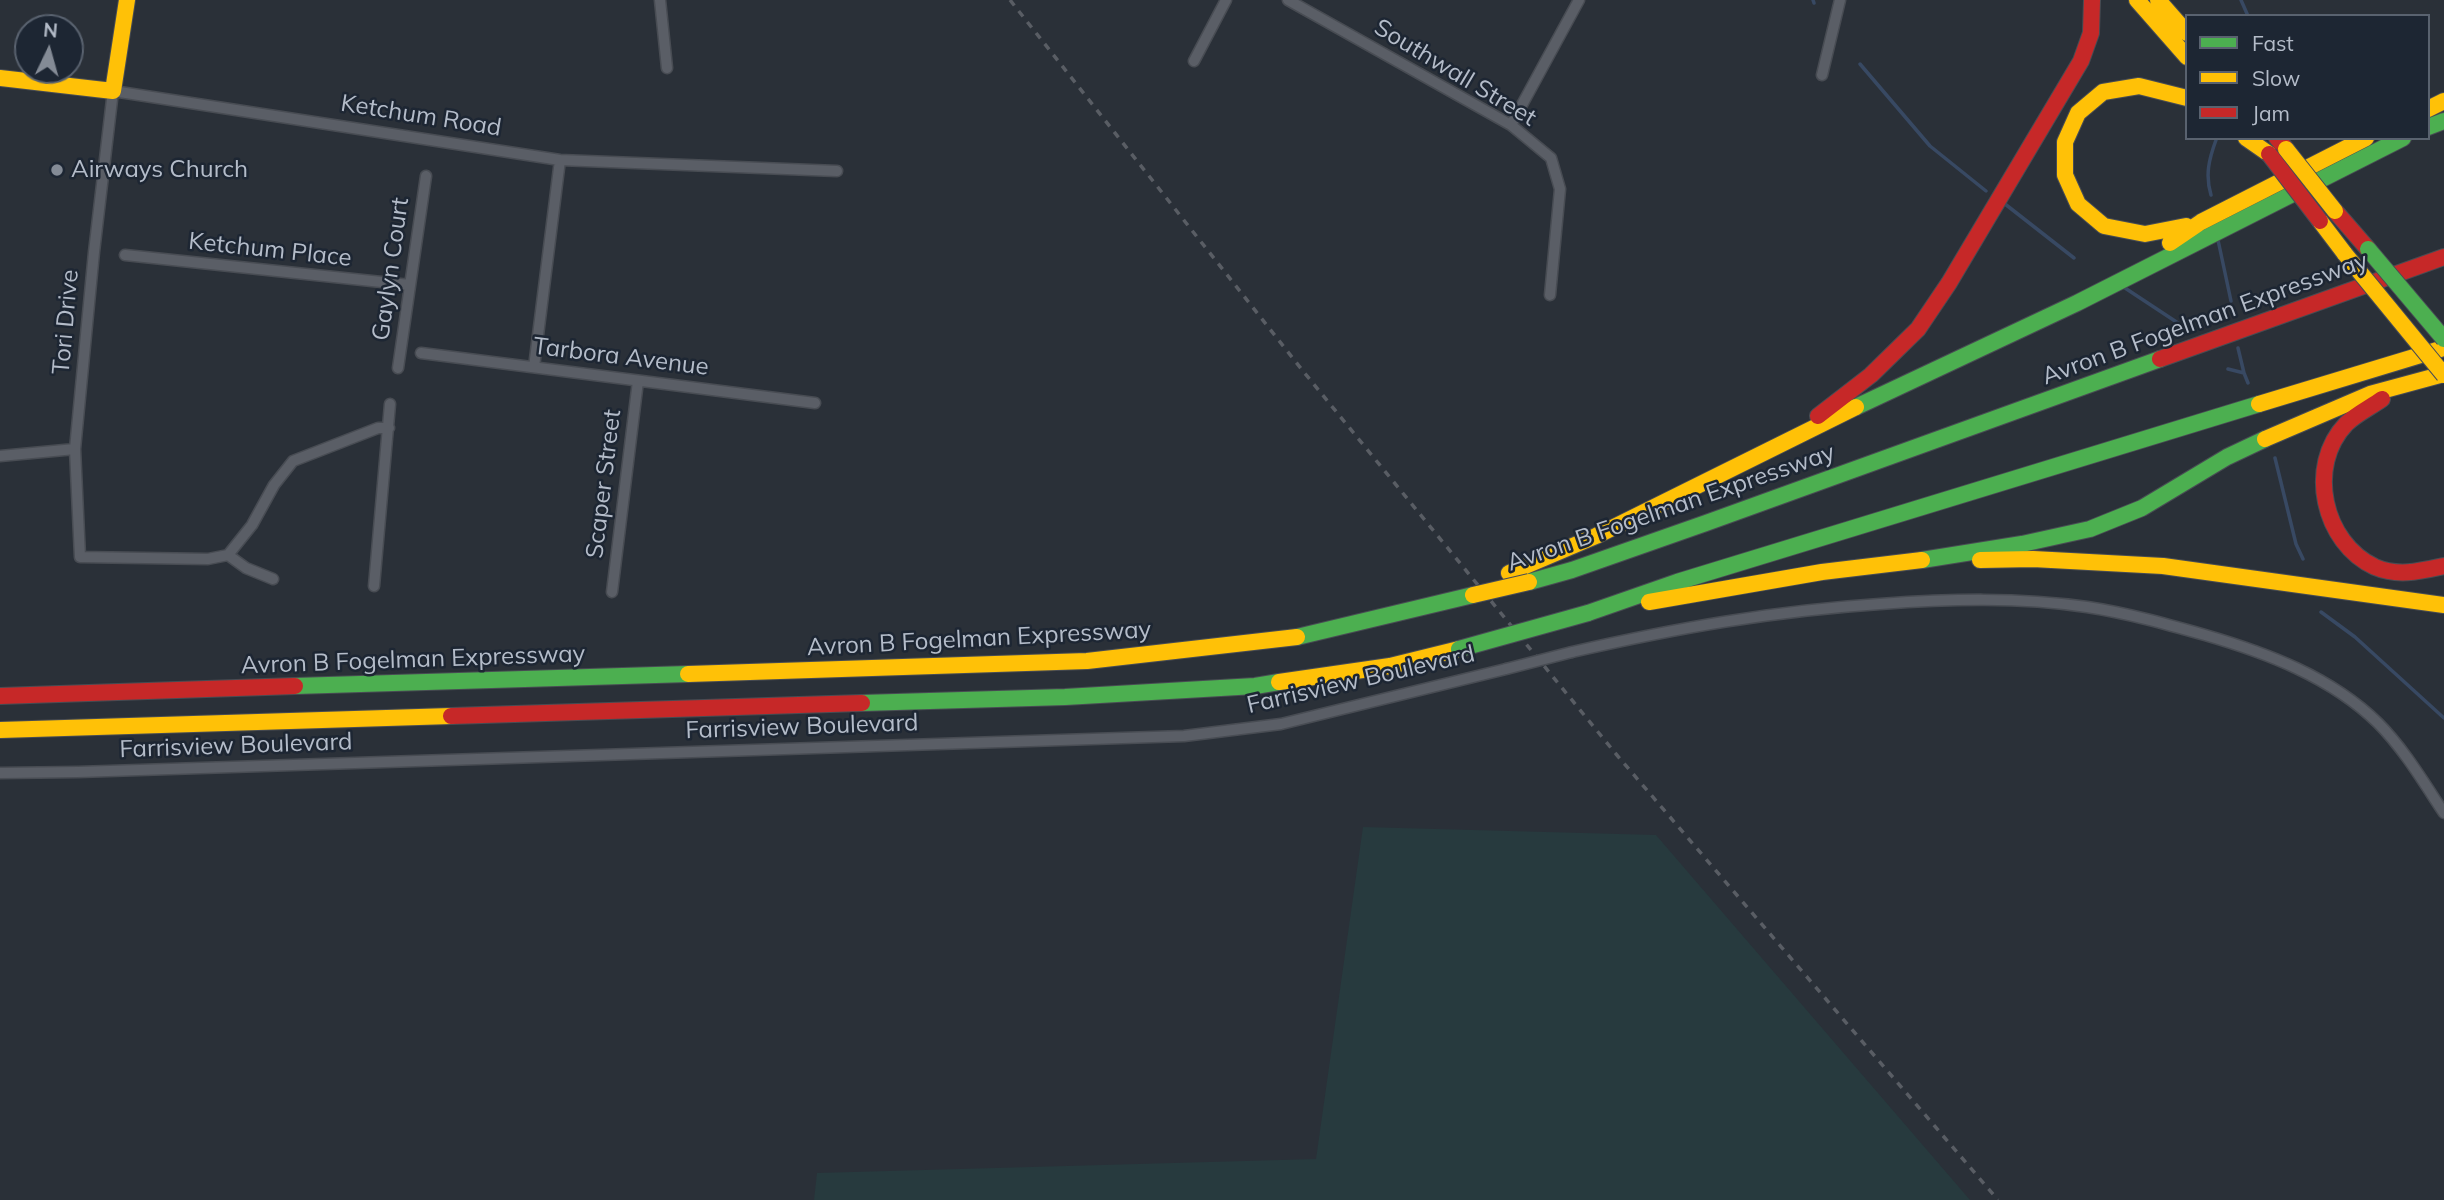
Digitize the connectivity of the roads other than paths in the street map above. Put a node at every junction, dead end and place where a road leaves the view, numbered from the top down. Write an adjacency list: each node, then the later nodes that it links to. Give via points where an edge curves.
1 (127, 0): 17 (main road)
2 (660, 0): 14 (street)
3 (1226, 0): 13 (street)
4 (1288, 0): 19 (street, Southwall Street)
5 (1579, 0): 19 (street)
6 (1840, 0): 15 (street)
7 (2092, 0): 46 (main road, via 2091,33 2081,61 1918,329 1871,375)
8 (2137, 0): 12 (main road)
9 (2158, 0): 10 (main road)
10 (2169, 7): 11 (main road)
11 (2185, 30)
12 (2185, 55)
13 (1194, 61)
14 (667, 68)
15 (1822, 75)
16 (0, 78): 17 (main road, Ketchum Road)
17 (113, 91): 26 (street, Ketchum Road); 47 (street, Tori Drive)
18 (2185, 97): 29 (main road, via 2150,85 2123,86 2097,95 2073,121 2062,165 2071,195 2102,225 2147,234)
19 (1511, 125): 33 (street, Southwall Street, via 1551,158 1560,190)
20 (2249, 140): 25 (main road)
21 (2258, 140): 25 (main road)
22 (2362, 140): 29 (main road)
23 (2399, 140): 42 (main road, via 2077,303)
24 (2281, 144): 34 (main road, bridge)
25 (2269, 154): 39 (main road, bridge)
26 (561, 160): 27 (street, Ketchum Road); 37 (street)
27 (837, 172)
28 (426, 176): 32 (street, Gaylyn Court)
29 (2201, 222): 42 (main road)
30 (125, 255): 32 (street, Ketchum Place)
31 (2444, 257): 55 (main road, Avron B Fogelman Expressway, bridge, via 1572,570)
32 (410, 285): 38 (street, Gaylyn Court)
33 (1550, 295)
34 (2444, 339)
35 (2444, 348): 57 (main road)
36 (421, 353): 37 (street, Tarbora Avenue)
37 (534, 367): 40 (street, Tarbora Avenue)
38 (398, 368)
39 (2444, 374): 41 (main road)
40 (638, 381): 43 (street, Tarbora Avenue); 54 (street, Scaper Street)
41 (2418, 382): 50 (main road, via 2370,394 2295,424 2227,457 2142,508 2090,529); 51 (main road, via 2348,422 2328,454 2322,493 2334,529 2361,558 2404,573)
42 (1878, 397): 46 (main road)
43 (815, 403)
44 (390, 404): 45 (street)
45 (389, 428): 49 (street, via 377,428 293,461); 53 (street)
46 (1776, 445): 55 (main road, bridge, via 1627,521 1509,573)
47 (75, 449): 48 (street); 49 (street, Tori Drive, via 80,557 208,559)
48 (0, 456)
49 (228, 555): 52 (street)
50 (1916, 561): 56 (main road, via 2033,559 2140,564); 57 (main road, via 1822,572)
51 (2444, 566)
52 (273, 579)
53 (374, 586)
54 (612, 592)
55 (1473, 596): 58 (main road, Avron B Fogelman Expressway, via 1286,639 1087,661)
56 (2444, 605)
57 (1595, 611): 59 (main road, bridge, via 1390,666 1255,686 1078,696)
58 (0, 696)
59 (0, 730)
60 (0, 773): 61 (street, Farrisview Boulevard, bridge, via 1184,736 1281,724 1707,623 1804,610 1943,600 2028,601 2088,607 2160,622 2246,647 2296,668 2378,723)
61 (2444, 813)

